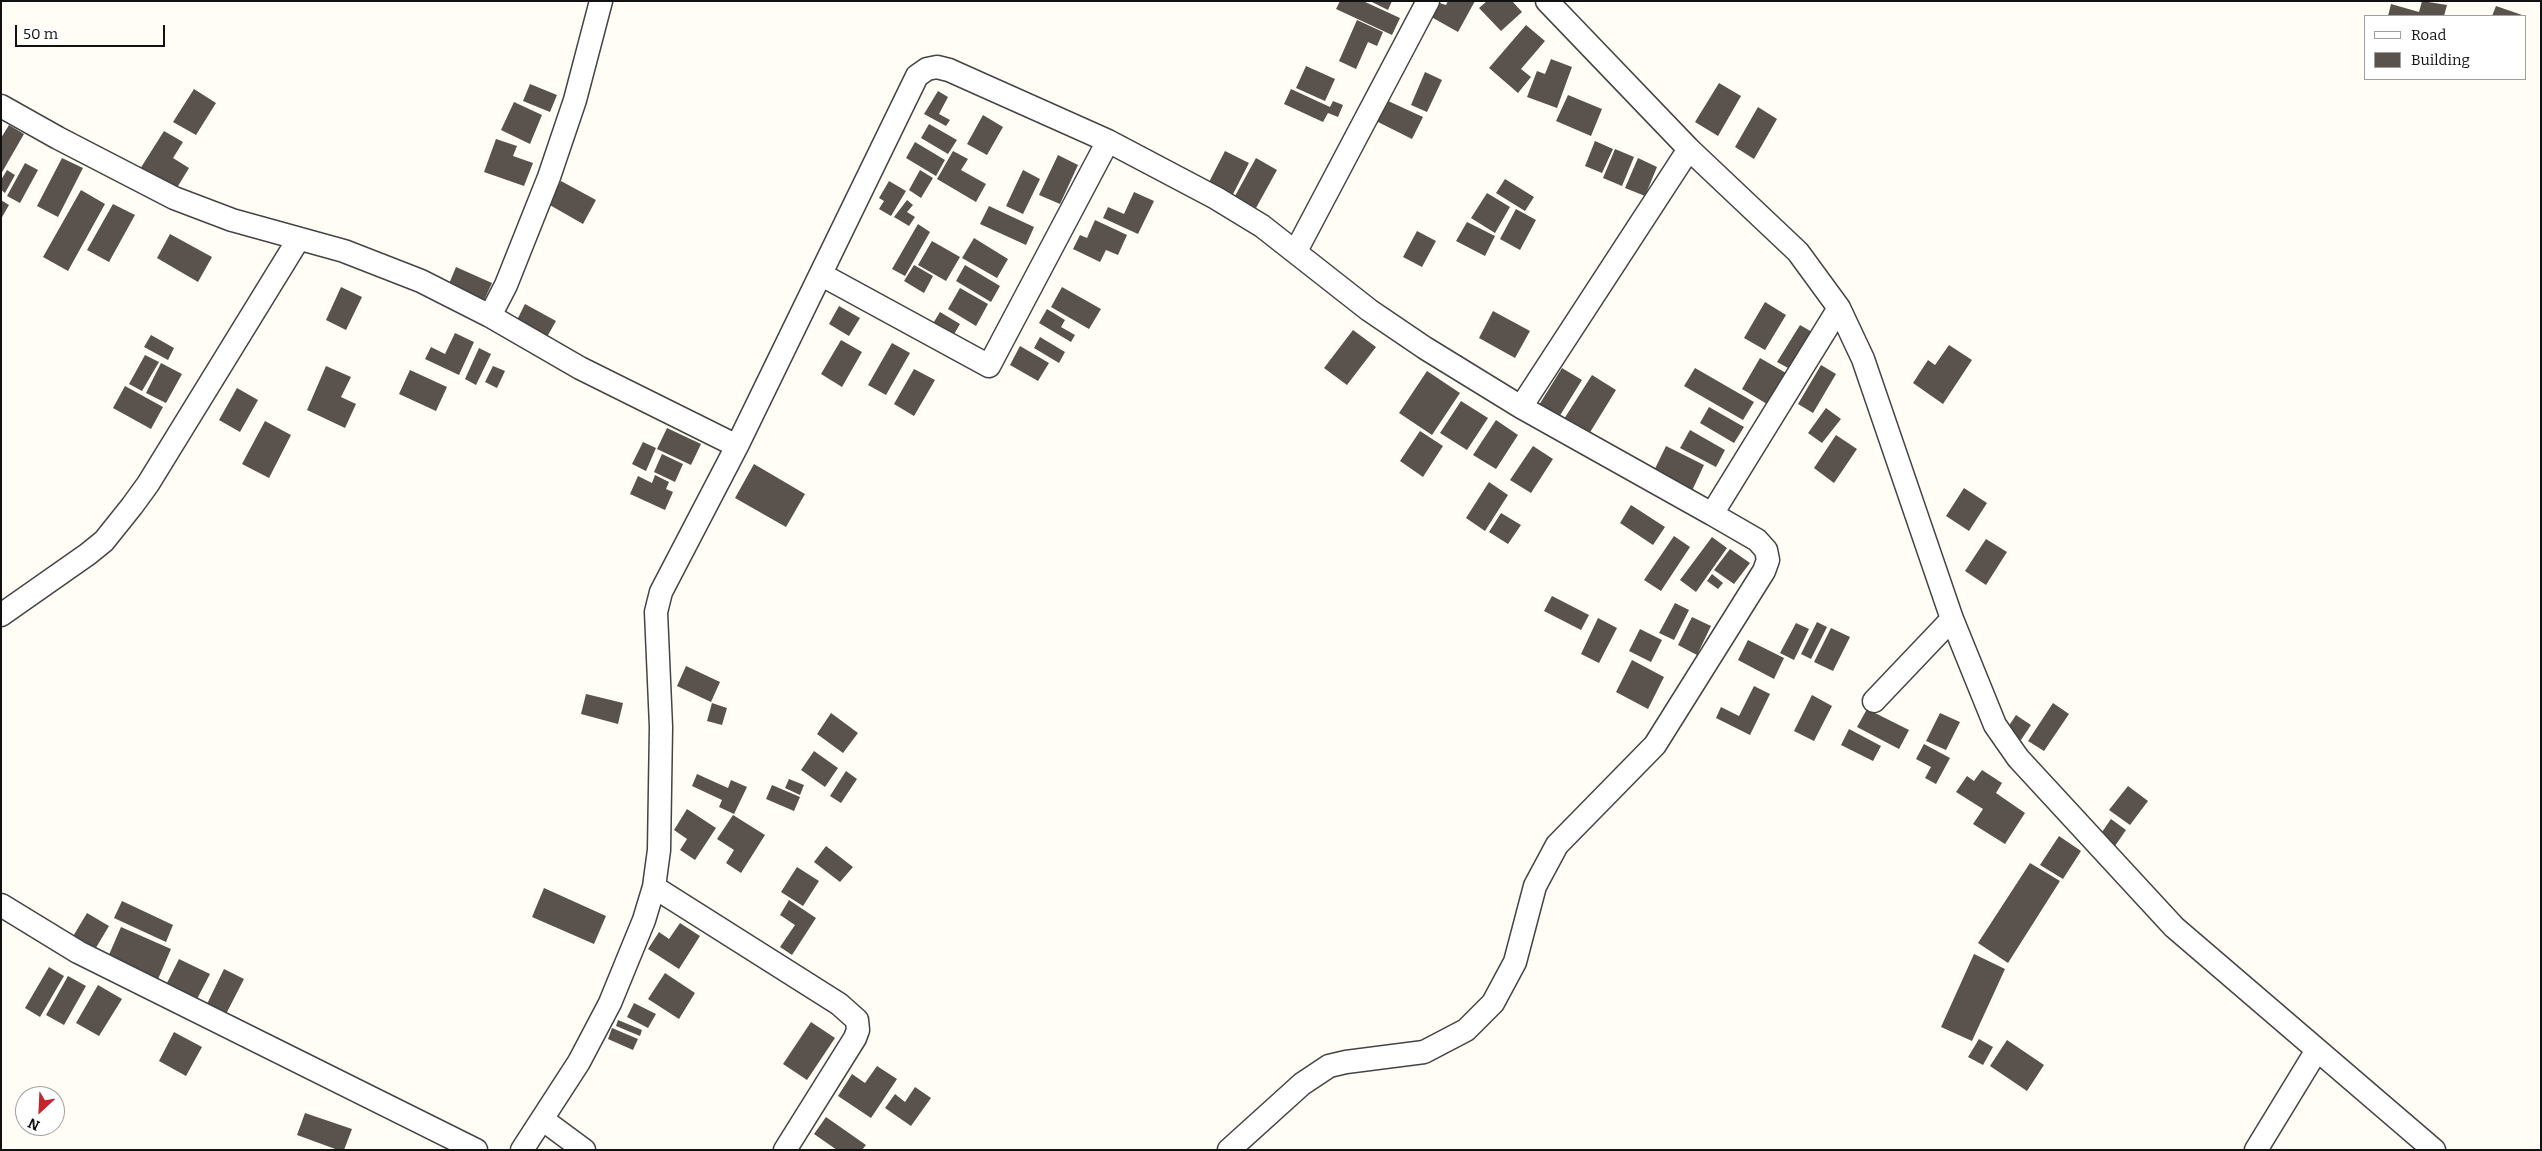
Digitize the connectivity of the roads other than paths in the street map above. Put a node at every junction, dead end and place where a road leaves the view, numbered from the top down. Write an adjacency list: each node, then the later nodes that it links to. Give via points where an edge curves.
1 (600, 1): 11 (street, via 575,100 549,177)
2 (1428, 1): 8 (street)
3 (1547, 1): 6 (street)
4 (1, 106): 7 (street, via 174,198)
5 (1108, 141): 8 (street, via 1216,198); 9 (street, via 949,70 927,69 917,76); 9 (street, via 989,366)
6 (1689, 149): 10 (street, via 1798,252); 12 (street)
7 (298, 240): 11 (street, via 387,267); 15 (street, via 148,484 104,541)
8 (1296, 250): 12 (street, via 1369,310)
9 (822, 275): 13 (street)
10 (1839, 308): 14 (street); 16 (street, via 1867,368)
11 (490, 316): 13 (street, via 580,368)
12 (1521, 407): 14 (street)
13 (736, 446): 18 (street, via 661,592 656,612 661,727 659,850)
14 (1712, 514): 26 (street, via 1757,540 1766,550 1768,560 1764,571 1655,745 1557,845 1535,886 1515,962 1493,1003 1466,1030 1424,1052 1329,1066 1302,1084)
15 (1, 616)
16 (1952, 619): 17 (street); 20 (street, via 1995,725 2018,758 2174,927)
17 (1874, 701)
18 (654, 886): 21 (street, via 644,920 610,1003); 25 (street, via 839,1004 857,1020 855,1038)
19 (1, 905): 22 (street, via 78,952)
20 (2317, 1050): 27 (street); 28 (street)
21 (542, 1119): 23 (street); 24 (street)
22 (476, 1150)
23 (522, 1150)
24 (584, 1150)
25 (785, 1150)
26 (1229, 1150)
27 (2256, 1150)
28 (2434, 1150)

